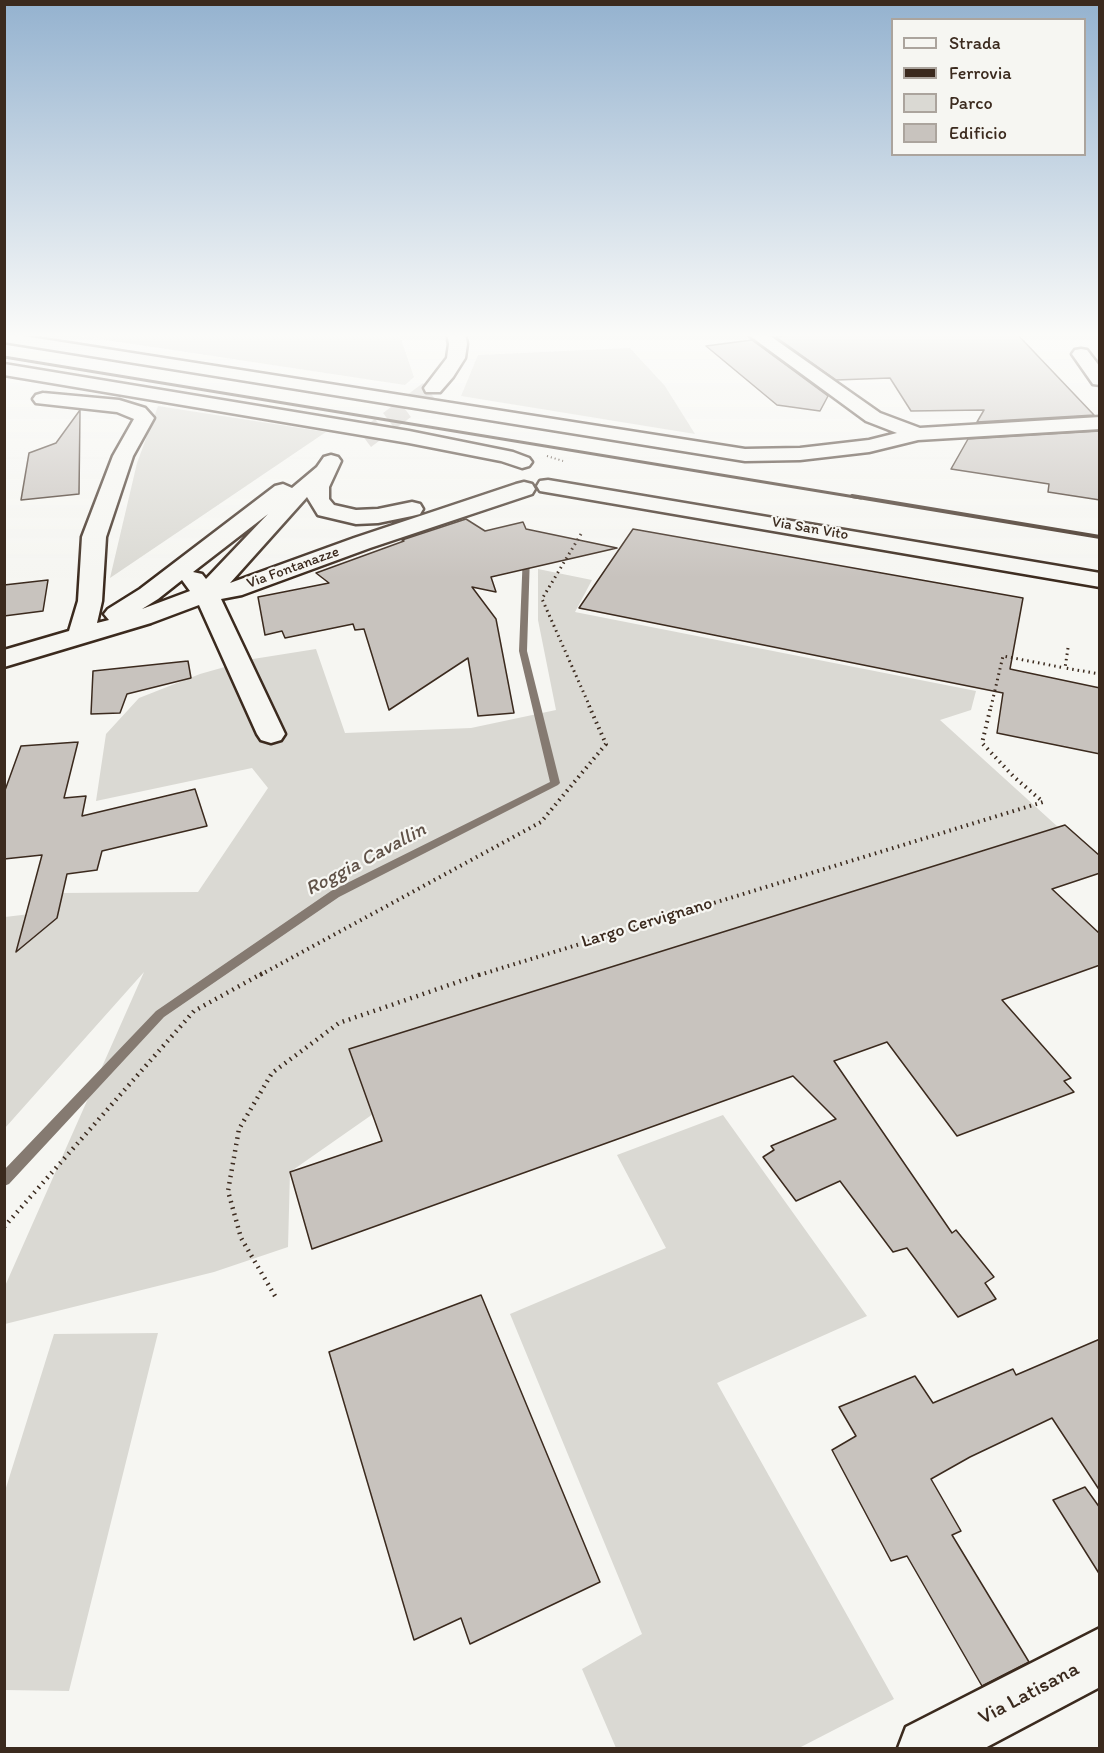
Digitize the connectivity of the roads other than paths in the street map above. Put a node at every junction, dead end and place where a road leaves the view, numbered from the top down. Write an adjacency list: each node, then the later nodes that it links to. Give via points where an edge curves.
1 (141, 415): 15 (street, via 144,418 123,456 94,537 90,601)
2 (281, 415): 9 (street, via 506,456)
3 (493, 415): 6 (street, via 745,455 801,454 869,446)
4 (870, 415): 6 (street)
5 (1100, 423): 6 (street)
6 (918, 434)
7 (365, 439): 8 (street)
8 (328, 466): 10 (street, via 318,487 318,500 326,510 356,517 456,499); 12 (street, via 269,500); 14 (street)
9 (543, 469): 10 (street, via 504,466); 11 (street); 13 (street, Via San Vito, via 635,498)
10 (497, 478): 11 (street)
11 (525, 489): 14 (street, Via Fontanazze, via 233,590)
12 (200, 553): 14 (street, via 188,573); 15 (street, via 149,594)
13 (1100, 580)
14 (206, 594): 15 (street); 18 (street)
15 (81, 637): 16 (street)
16 (10, 658): 17 (street)
17 (4, 686)
18 (271, 734)
19 (1100, 1656): 20 (street, Via Latisana)
20 (927, 1749)

